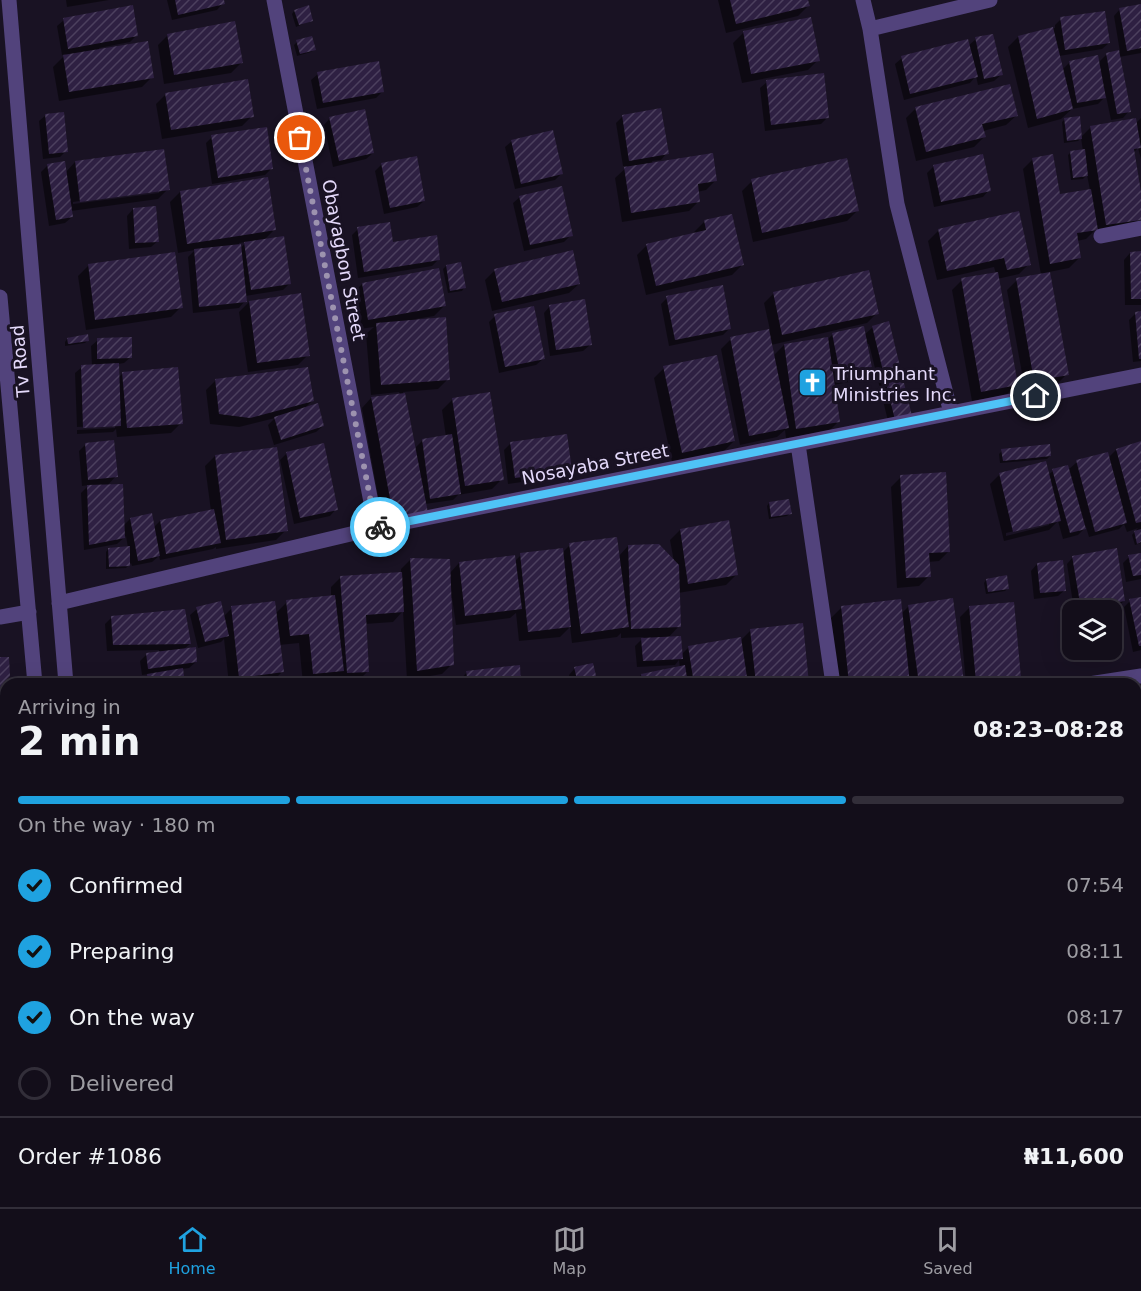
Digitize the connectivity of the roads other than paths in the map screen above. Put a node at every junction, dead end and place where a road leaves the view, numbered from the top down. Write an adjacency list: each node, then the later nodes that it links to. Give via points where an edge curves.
1 (9, 0): 6 (street, Tv Road)
2 (274, 0): 13 (street, Obayagbon Street)
3 (863, 0): 5 (street)
4 (990, 0): 5 (street)
5 (870, 28): 11 (street, via 897,204)
6 (6, 41): 14 (street, Tv Road)
7 (1141, 228): 8 (street)
8 (1101, 236)
9 (0, 297): 15 (street, Tv Road)
10 (1141, 375): 11 (street, Nosayaba Street)
11 (951, 413): 12 (street, Nosayaba Street)
12 (798, 444): 13 (street, Nosayaba Street); 19 (street)
13 (376, 528): 14 (street, Nosayaba Street)
14 (59, 603): 18 (street, Tv Road)
15 (29, 612): 16 (street); 17 (street, Tv Road)
16 (0, 617)
17 (34, 678)
18 (65, 678)
19 (832, 678)

